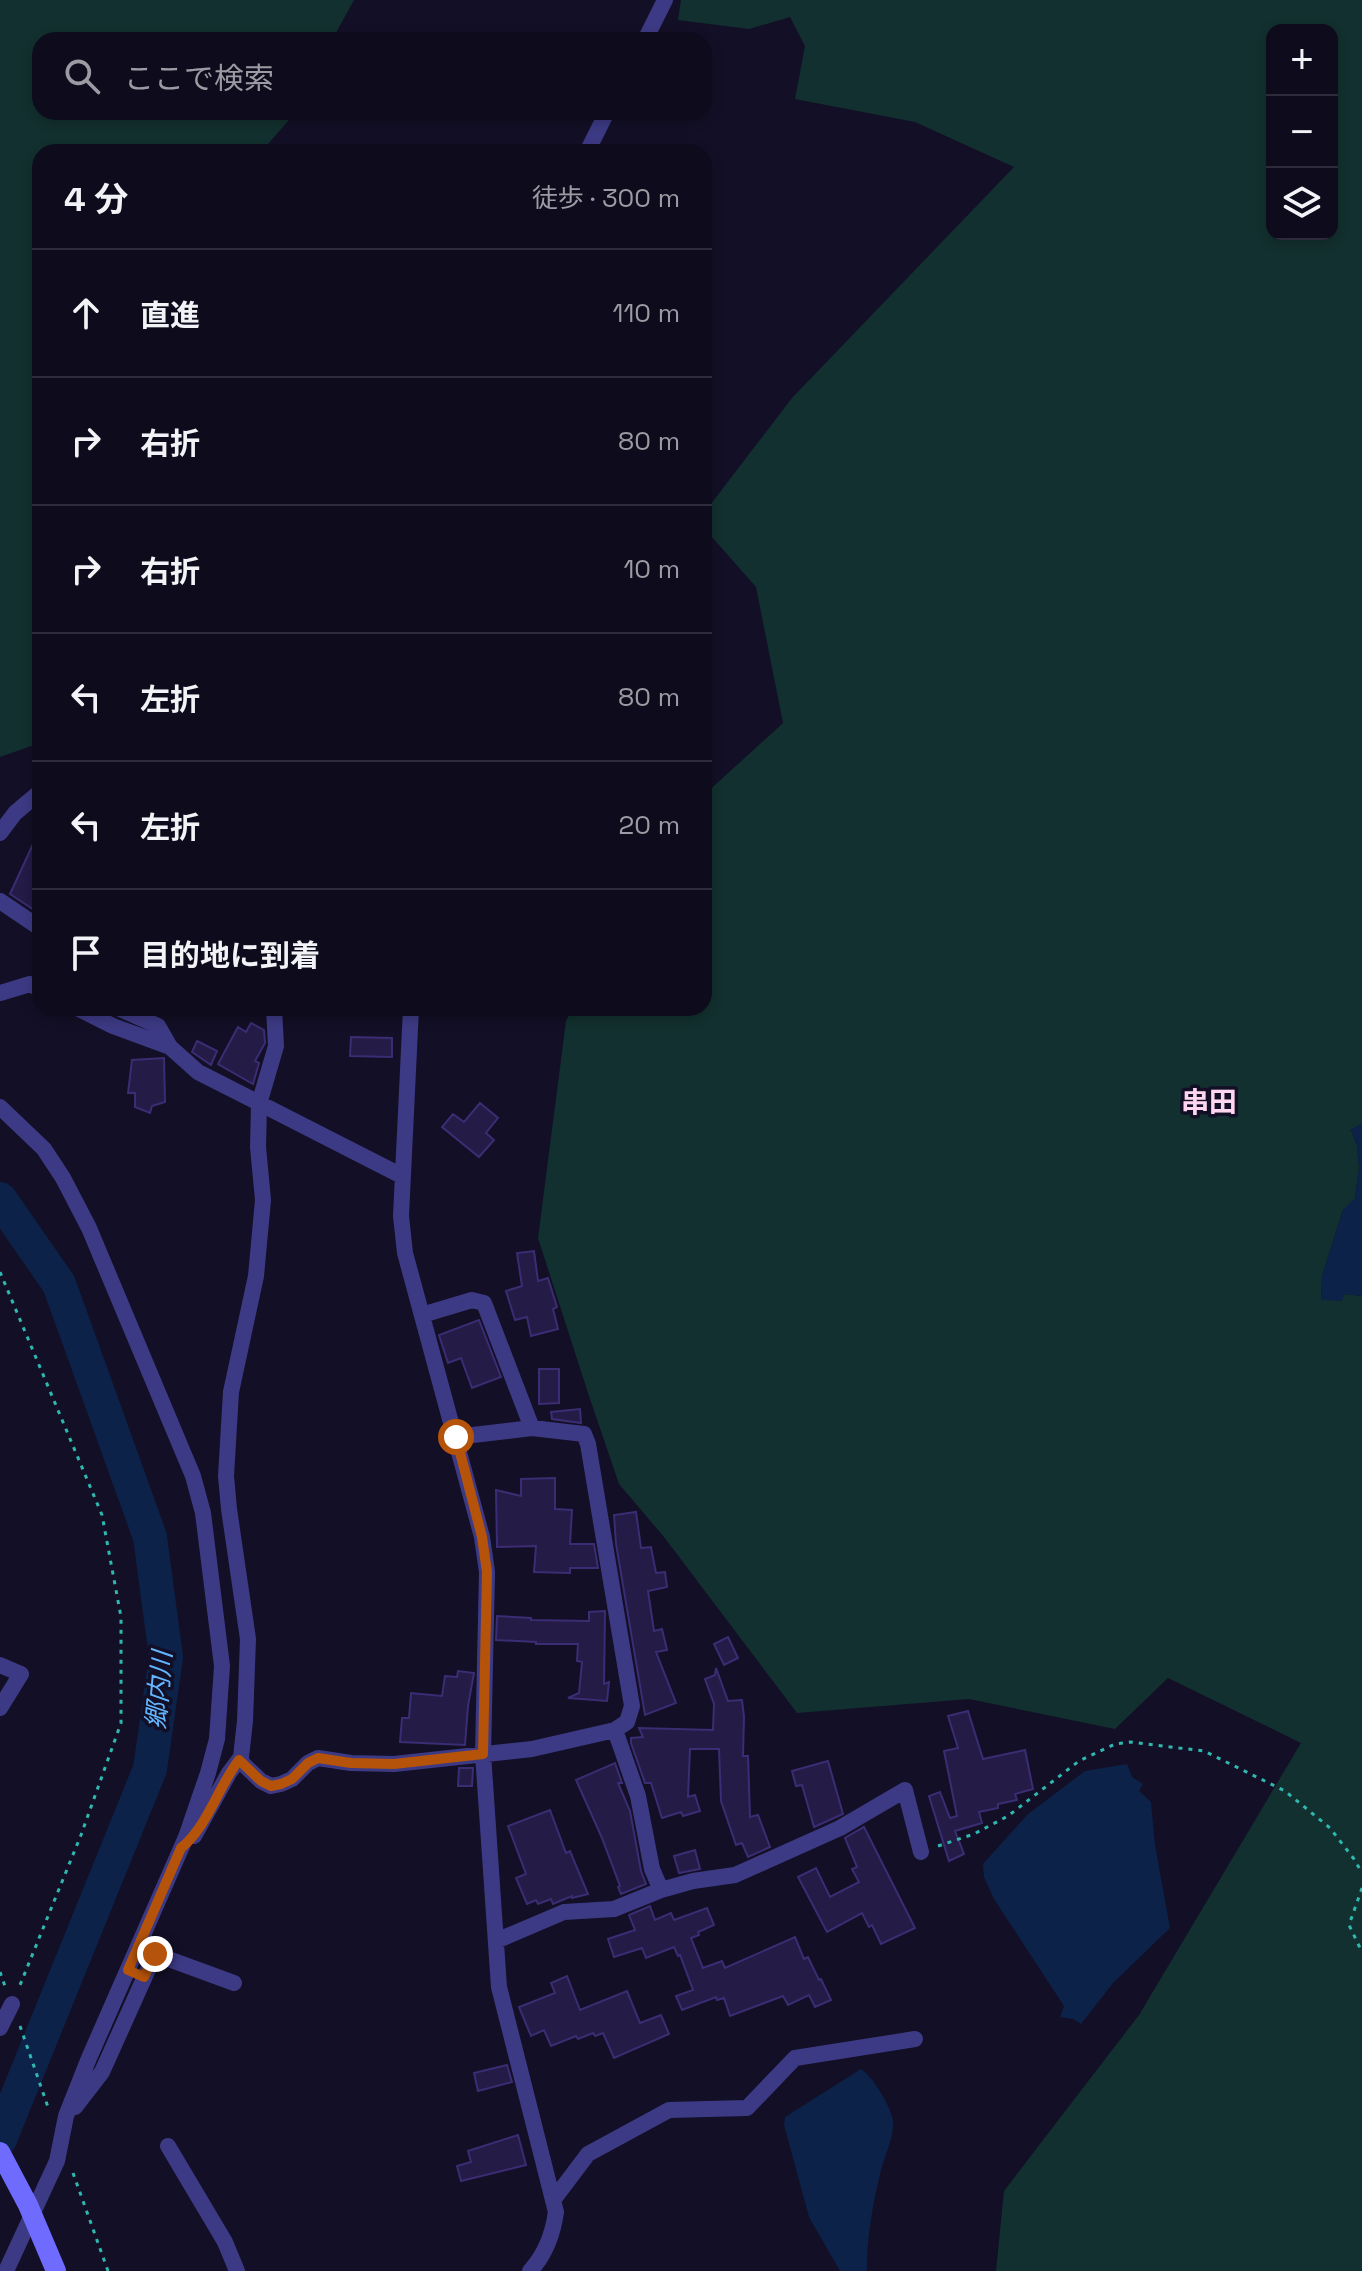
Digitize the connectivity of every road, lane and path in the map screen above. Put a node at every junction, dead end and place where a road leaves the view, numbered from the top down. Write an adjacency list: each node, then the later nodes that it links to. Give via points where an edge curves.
1 (665, 0): 2 (street)
2 (649, 32)
3 (603, 120): 4 (street)
4 (591, 144)
5 (32, 799): 6 (street)
6 (0, 833)
7 (0, 901): 8 (street)
8 (32, 923)
9 (32, 985): 10 (street)
10 (0, 993)
11 (93, 1016): 15 (street)
12 (136, 1016): 15 (street, via 158,1026)
13 (274, 1016): 16 (street, via 276,1046)
14 (411, 1016): 18 (street)
15 (170, 1047): 16 (street, via 198,1072)
16 (259, 1104): 18 (street); 27 (street, via 263,1200 256,1276 231,1392 226,1476 248,1639)
17 (0, 1107): 28 (street, via 44,1149 83,1216 199,1496 222,1666 220,1706 208,1773)
18 (402, 1176): 20 (street, via 405,1253)
19 (0, 1272): 38 (path, via 102,1515 121,1617 121,1723)
20 (422, 1315): 21 (street, via 472,1300 484,1303); 22 (street)
21 (532, 1428): 22 (street); 25 (street, via 584,1434 588,1444 632,1706 627,1722)
22 (456, 1437): 26 (street, via 487,1572)
23 (0, 1665): 24 (street, via 21,1674)
24 (0, 1708)
25 (615, 1730): 26 (street); 32 (street)
26 (483, 1754): 27 (street, via 394,1764 318,1758 292,1779 271,1786); 33 (street)
27 (239, 1760): 28 (street, via 195,1835)
28 (181, 1848): 35 (street)
29 (921, 1852): 30 (path, via 974,1834 1008,1816 1079,1761 1130,1742 1204,1751 1285,1791 1330,1828); 32 (street, via 905,1790 840,1828 735,1875)
30 (1362, 1873)
31 (1362, 1888): 34 (path, via 1349,1925)
32 (661, 1890): 33 (street, via 614,1909 564,1912)
33 (496, 1941): 45 (street, via 499,1987)
34 (1362, 1952)
35 (128, 1970): 36 (street); 41 (street)
36 (144, 1977): 37 (street, via 155,1954); 41 (street, via 102,2072)
37 (234, 1983)
38 (12, 2004): 39 (street); 41 (path)
39 (0, 2028)
40 (915, 2039): 45 (street, via 795,2058 747,2108 669,2110 588,2154)
41 (61, 2127): 46 (street, via 57,2161)
42 (168, 2146): 50 (street)
43 (0, 2152): 46 (main road)
44 (71, 2168): 49 (path)
45 (554, 2199): 51 (street, via 553,2229)
46 (30, 2210): 47 (street); 48 (main road)
47 (6, 2271)
48 (56, 2271)
49 (108, 2271)
50 (237, 2271)
51 (530, 2271)

